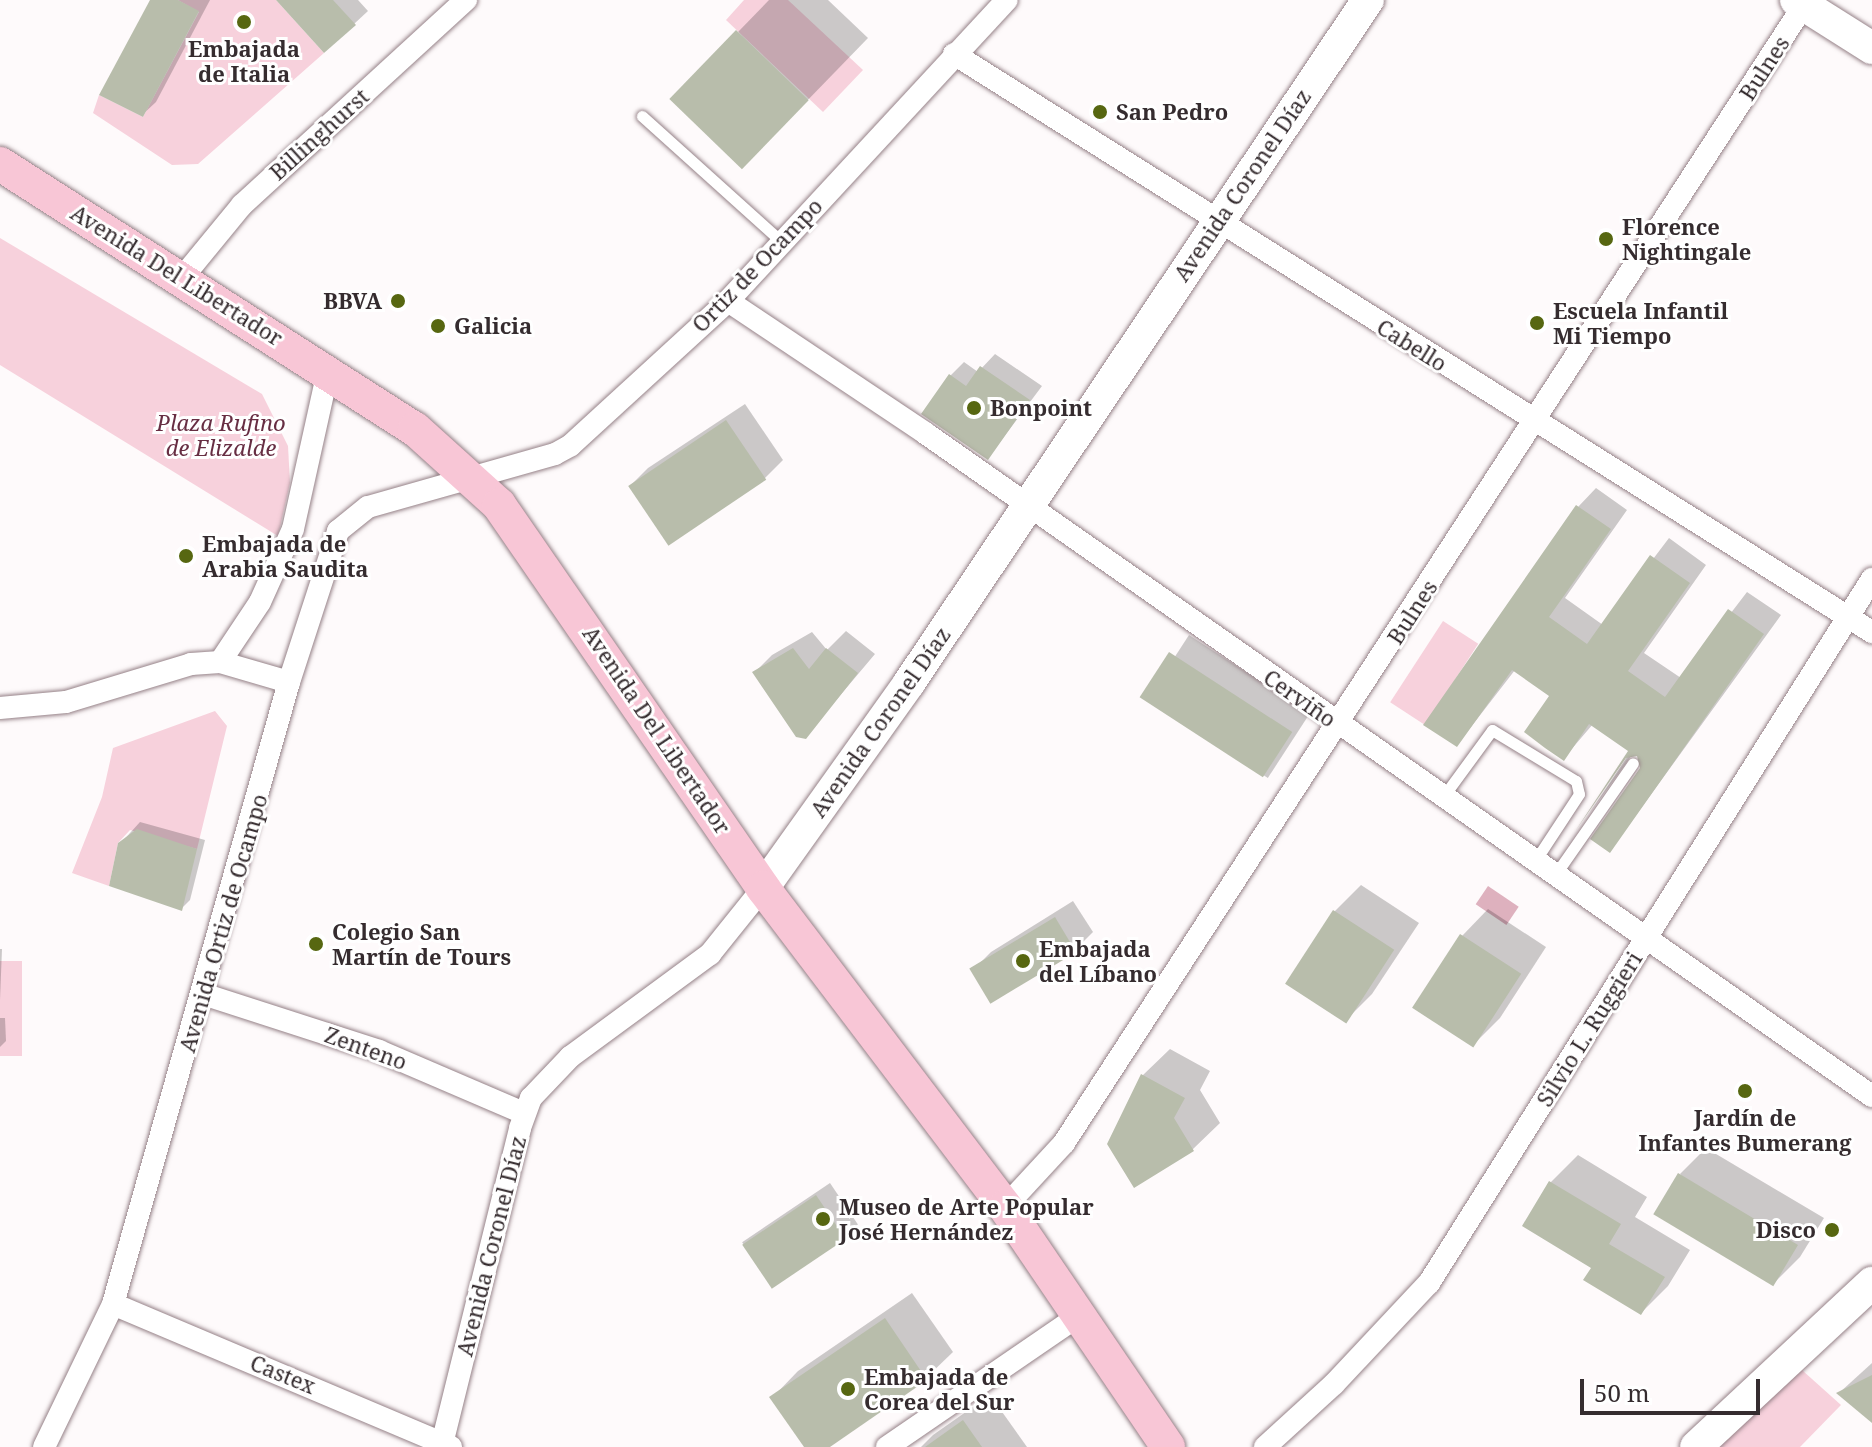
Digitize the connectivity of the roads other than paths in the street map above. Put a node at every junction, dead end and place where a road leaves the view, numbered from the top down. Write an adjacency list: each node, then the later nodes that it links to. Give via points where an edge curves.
1 (466, 0): 11 (street, Billinghurst, via 242,205)
2 (1007, 0): 6 (street, Ortiz de Ocampo)
3 (1368, 0): 9 (main road, Avenida Coronel Díaz)
4 (1800, 3): 5 (main road); 14 (street, Bulnes)
5 (1872, 48)
6 (954, 54): 9 (street, Cabello); 10 (street, Ortiz de Ocampo)
7 (642, 116): 10 (lane)
8 (0, 164): 11 (main road, Avenida Del Libertador)
9 (1217, 221): 14 (street, Cabello); 16 (main road, Avenida Coronel Díaz)
10 (781, 241): 12 (street, Ortiz de Ocampo)
11 (182, 278): 13 (main road, Avenida Del Libertador)
12 (728, 301): 15 (street, Ortiz de Ocampo, via 571,445); 16 (street, Cerviño)
13 (328, 371): 15 (main road, Avenida Del Libertador, via 415,429); 20 (street, via 301,500 279,567)
14 (1534, 422): 18 (street, Cabello); 23 (street, Bulnes)
15 (472, 478): 21 (street, Avenida Ortiz de Ocampo, via 368,507 338,531); 28 (main road, Avenida Del Libertador, via 546,567)
16 (1026, 507): 23 (street, Cerviño); 28 (main road, Avenida Coronel Díaz)
17 (1872, 579): 18 (street, Silvio L. Ruggieri)
18 (1848, 617): 19 (street, Cabello); 29 (street, Silvio L. Ruggieri)
19 (1872, 632)
20 (220, 662): 21 (street); 22 (street, via 191,664 66,702)
21 (289, 682): 30 (street, Avenida Ortiz de Ocampo)
22 (0, 708)
23 (1339, 725): 25 (street, Cerviño); 33 (street, Bulnes, via 1064,1143)
24 (1633, 763): 27 (lane)
25 (1443, 797): 26 (street, Cerviño); 26 (lane, via 1492,730 1576,781 1579,794)
26 (1535, 861): 27 (street, Cerviño)
27 (1555, 875): 29 (street, Cerviño)
28 (763, 888): 32 (street, Avenida Coronel Díaz, via 710,954 570,1057 543,1083); 33 (main road, Avenida Del Libertador)
29 (1647, 938): 31 (street, Cerviño); 41 (street, Silvio L. Ruggieri, via 1429,1283)
30 (203, 994): 32 (street, Zenteno, via 379,1051); 35 (street, Avenida Ortiz de Ocampo)
31 (1872, 1096)
32 (524, 1113): 37 (street, Avenida Coronel Díaz)
33 (1005, 1207): 36 (main road, Avenida Del Libertador)
34 (1872, 1283): 42 (main road)
35 (113, 1304): 37 (street, Castex); 38 (street, Avenida Ortiz de Ocampo)
36 (1078, 1316): 39 (street); 40 (main road, Avenida Del Libertador)
37 (447, 1444)
38 (44, 1447)
39 (887, 1447)
40 (1168, 1447)
41 (1265, 1447)
42 (1696, 1447)

